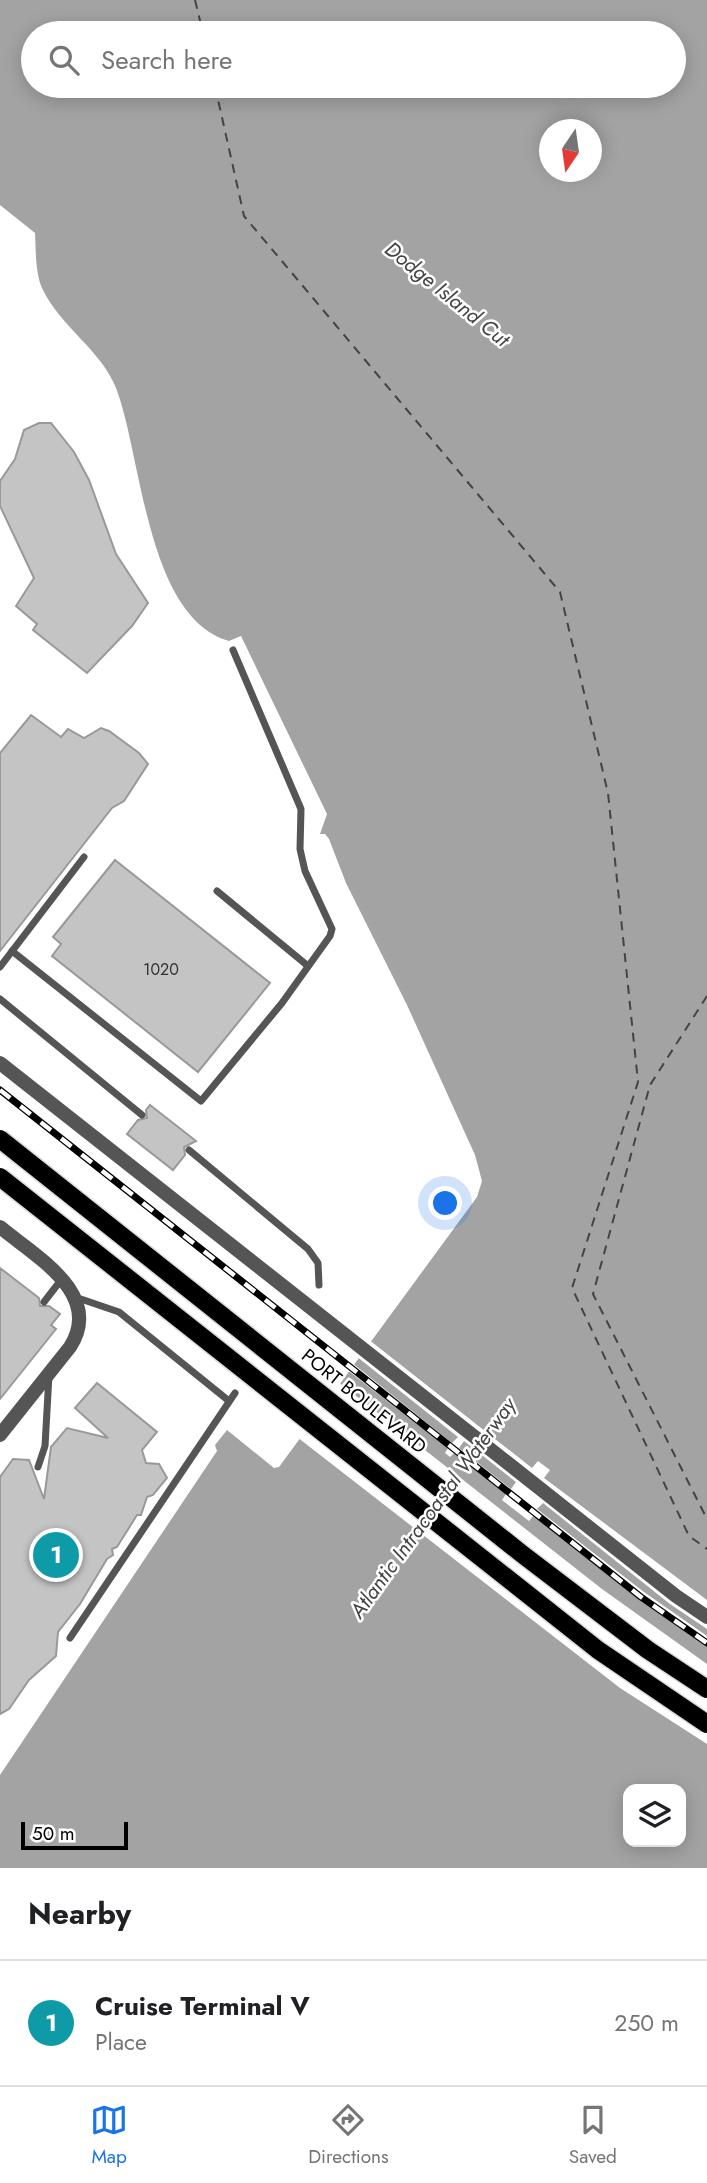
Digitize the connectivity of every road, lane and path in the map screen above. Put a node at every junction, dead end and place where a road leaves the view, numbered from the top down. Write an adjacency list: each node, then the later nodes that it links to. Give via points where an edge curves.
1 (233, 650): 5 (lane, via 302,809 300,849 305,871 330,923 330,936)
2 (84, 857): 4 (lane)
3 (217, 891): 5 (lane)
4 (12, 951): 5 (lane, via 201,1101); 6 (lane)
5 (308, 966)
6 (0, 967)
7 (0, 999): 9 (lane)
8 (0, 1063): 23 (street, bridge)
9 (142, 1115)
10 (0, 1139): 25 (main road, PORT BOULEVARD, bridge, via 522,1554)
11 (189, 1150): 15 (lane, via 307,1249 318,1263)
12 (0, 1177): 26 (main road, bridge, via 582,1638)
13 (0, 1227): 14 (street)
14 (62, 1279): 16 (street); 17 (lane)
15 (319, 1285)
16 (75, 1297): 18 (street, via 81,1313 78,1335); 20 (lane, via 119,1312)
17 (44, 1302)
18 (49, 1373): 21 (street); 22 (lane, via 45,1446)
19 (235, 1393): 20 (lane)
20 (229, 1401): 24 (lane)
21 (0, 1435)
22 (38, 1467)
23 (707, 1617)
24 (71, 1638)
25 (707, 1689)
26 (707, 1724)

